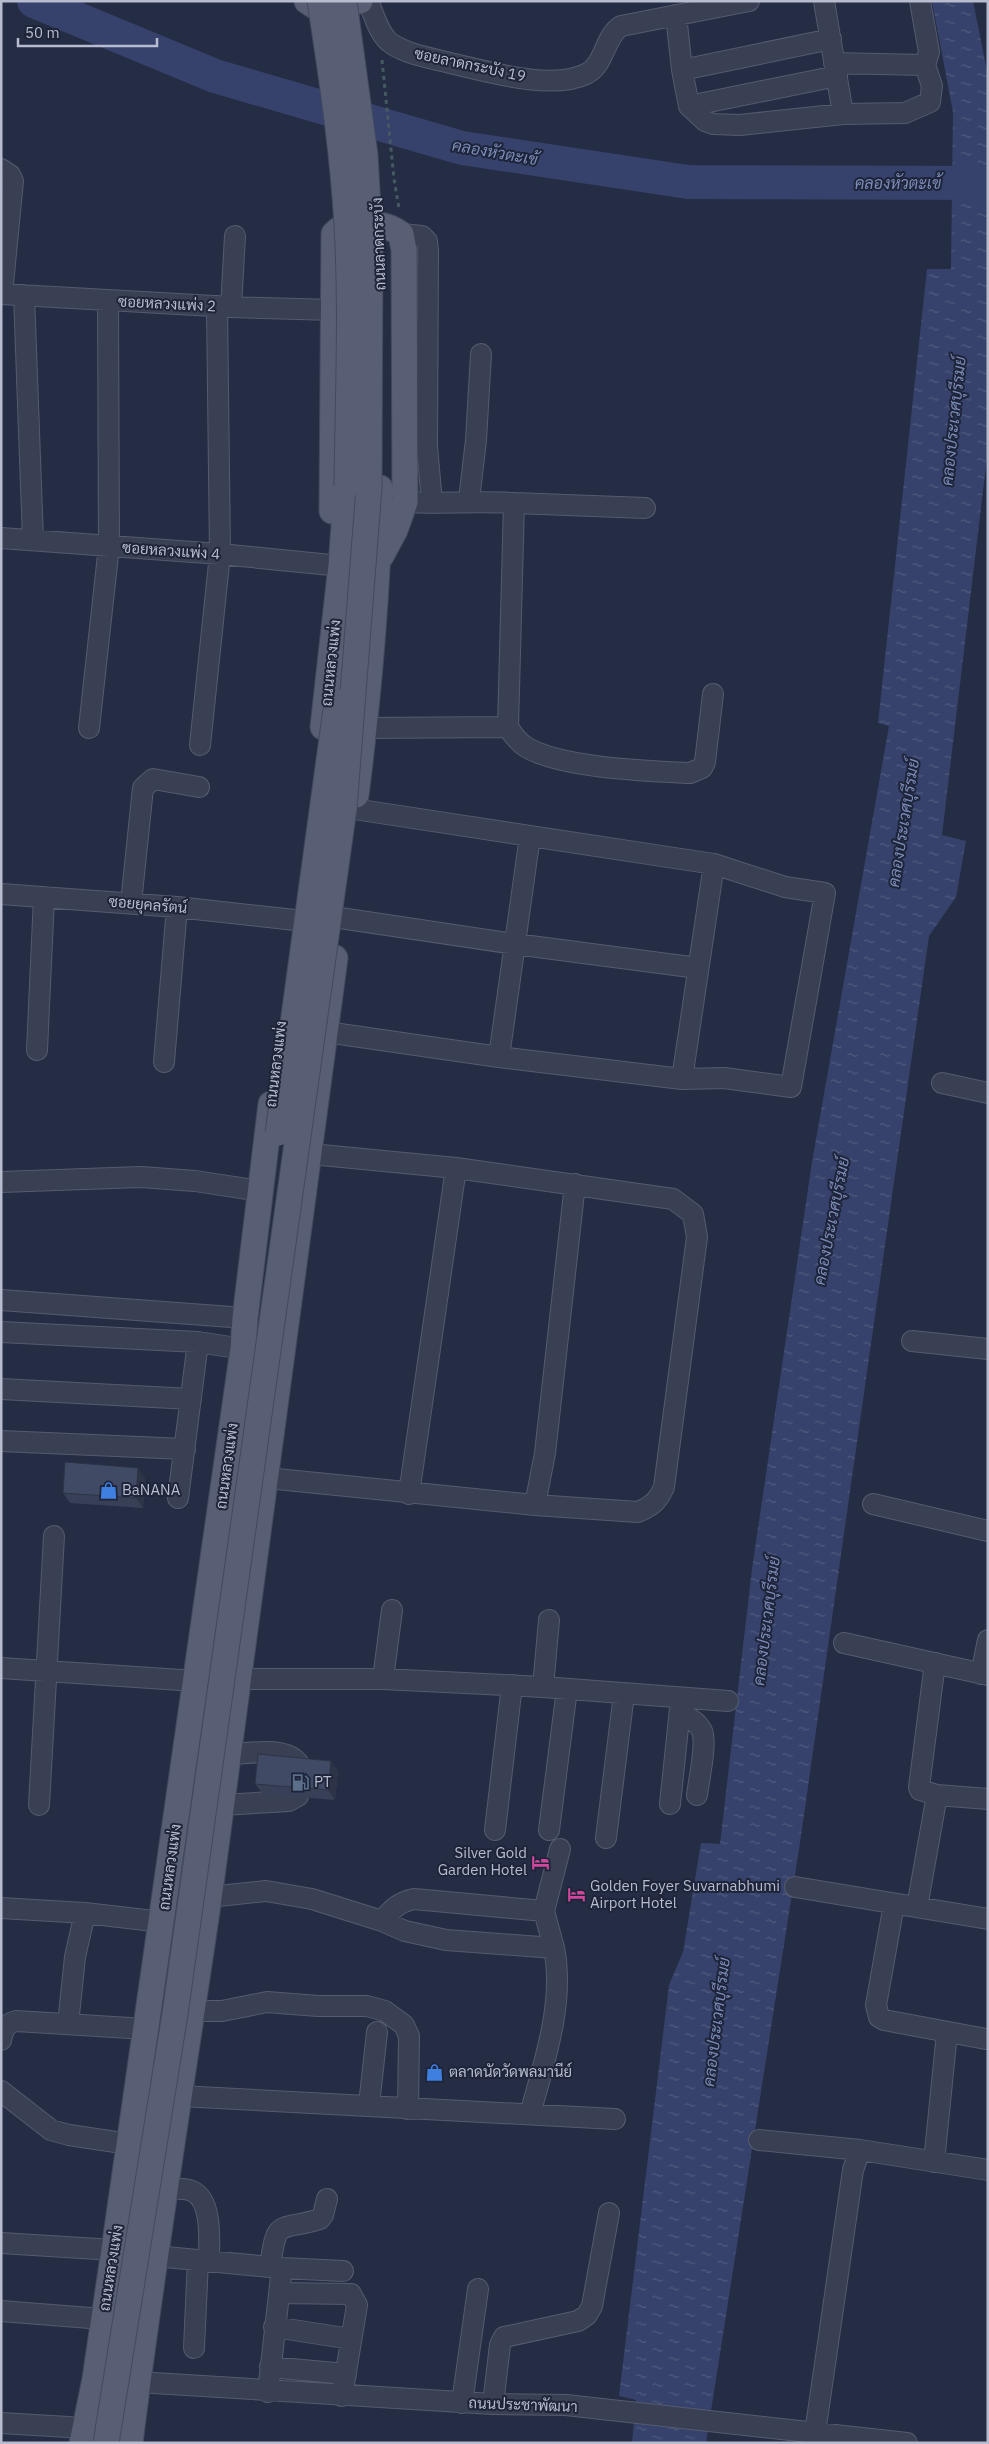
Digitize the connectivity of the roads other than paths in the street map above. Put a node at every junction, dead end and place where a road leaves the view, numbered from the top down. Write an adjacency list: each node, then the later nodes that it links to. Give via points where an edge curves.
1 (308, 1): 6 (main road, via 319,9)
2 (320, 1): 37 (main road, ถนนหลวงแพ่ง, bridge, via 345,198 347,486)
3 (332, 1): 138 (main road, bridge, via 346,96 358,235 362,333 359,478 350,601 267,1219 226,1572 183,1886 167,1996)
4 (344, 1): 172 (main road, bridge, via 365,155 370,244 369,488 344,808 177,2004)
5 (353, 1): 36 (main road, ถนนลาดกระบัง, via 378,196 381,298)
6 (360, 1)
7 (368, 1): 11 (street, ซอยลาดกระบัง 19, via 390,44 413,54 496,74 543,80 572,78 589,72 598,63 615,30)
8 (749, 1): 11 (street, ซอยลาดกระบัง 19)
9 (824, 1): 12 (street)
10 (920, 1): 13 (street, via 929,52)
11 (666, 11): 14 (street)
12 (830, 39): 14 (street); 15 (street)
13 (925, 66): 15 (street); 17 (street, via 932,86 930,102 905,113)
14 (682, 70): 16 (street)
15 (835, 70): 16 (street); 17 (street)
16 (689, 106): 17 (street, via 705,121 728,125)
17 (843, 114)
18 (1, 169): 21 (street, via 13,181)
19 (401, 234): 25 (main road, via 380,225 339,228 334,234); 28 (main road, via 404,250); 29 (street, via 422,236 427,241 427,446)
20 (235, 236): 24 (street)
21 (1, 294): 22 (street, ซอยหลวงแพ่ง 2)
22 (24, 295): 23 (street, ซอยหลวงแพ่ง 2); 33 (street)
23 (108, 301): 24 (street, ซอยหลวงแพ่ง 2); 34 (street)
24 (224, 307): 25 (street, ซอยหลวงแพ่ง 2); 35 (street)
25 (333, 310): 37 (main road, via 331,485)
26 (481, 354): 27 (street)
27 (469, 500): 29 (street); 30 (street)
28 (405, 502): 29 (street); 36 (main road, via 395,530)
29 (432, 503)
30 (514, 503): 31 (street); 39 (street)
31 (645, 508)
32 (1, 538): 33 (street, ซอยหลวงแพ่ง 4)
33 (33, 540): 34 (street, ซอยหลวงแพ่ง 4)
34 (109, 546): 35 (street, ซอยหลวงแพ่ง 4); 40 (street)
35 (220, 554): 37 (street, ซอยหลวงแพ่ง 4); 42 (street)
36 (378, 560): 41 (main road)
37 (341, 565): 52 (main road, ถนนหลวงแพ่ง, via 327,700)
38 (713, 694): 39 (street, via 705,762 702,768 690,773 561,761 527,748)
39 (508, 727): 41 (street)
40 (89, 728)
41 (365, 728): 44 (main road)
42 (200, 745)
43 (198, 786): 49 (street, via 153,779 143,788)
44 (354, 809): 45 (street); 51 (main road)
45 (530, 836): 46 (street); 53 (street)
46 (714, 864): 54 (street); 59 (street, via 784,888 825,893 791,1086 724,1078)
47 (1, 894): 48 (street, ซอยยุคลรัตน์)
48 (44, 897): 49 (street, ซอยยุคลรัตน์); 56 (street)
49 (132, 904): 50 (street, ซอยยุคลรัตน์)
50 (177, 907): 52 (street, ซอยยุคลรัตน์); 58 (street)
51 (340, 918): 53 (street); 55 (main road)
52 (295, 920): 66 (main road, ถนนหลวงแพ่ง)
53 (515, 944): 54 (street); 57 (street)
54 (698, 968): 59 (street)
55 (326, 1032): 57 (street); 62 (main road)
56 (37, 1050)
57 (499, 1057): 59 (street)
58 (164, 1062)
59 (682, 1079)
60 (942, 1083): 61 (street)
61 (988, 1093)
62 (311, 1154): 63 (street); 78 (main road)
63 (456, 1168): 65 (street); 79 (street)
64 (1, 1182): 66 (street, via 141,1177)
65 (575, 1184): 82 (street, via 545,1453); 82 (street, via 673,1199 693,1214 697,1237 664,1487 659,1499 638,1512)
66 (260, 1191): 68 (main road, ถนนหลวงแพ่ง)
67 (1, 1300): 68 (street)
68 (245, 1318): 72 (main road, ถนนหลวงแพ่ง)
69 (1, 1332): 71 (street)
70 (912, 1340): 73 (street)
71 (198, 1342): 72 (street); 75 (street)
72 (243, 1349): 95 (main road, ถนนหลวงแพ่ง)
73 (988, 1349)
74 (1, 1389): 75 (street)
75 (191, 1399): 77 (street)
76 (1, 1441): 77 (street)
77 (185, 1449): 80 (street)
78 (267, 1478): 79 (street); 94 (main road)
79 (410, 1494): 82 (street)
80 (178, 1498)
81 (873, 1504): 83 (street)
82 (535, 1505)
83 (988, 1531)
84 (54, 1536): 91 (street)
85 (392, 1610): 93 (street)
86 (548, 1620): 97 (street)
87 (988, 1640): 92 (street)
88 (844, 1643): 89 (street)
89 (935, 1663): 92 (street); 104 (street, via 918,1784 920,1790)
90 (1, 1668): 91 (street)
91 (47, 1670): 95 (street); 109 (street)
92 (984, 1674)
93 (383, 1678): 94 (street); 96 (street)
94 (240, 1679): 102 (main road)
95 (196, 1681): 124 (main road, ถนนหลวงแพ่ง)
96 (512, 1685): 97 (street); 111 (street)
97 (543, 1687): 98 (street)
98 (567, 1689): 99 (street); 112 (street)
99 (624, 1694): 101 (street); 113 (street)
100 (728, 1701): 101 (street)
101 (681, 1706): 105 (street, via 702,1730); 108 (street)
102 (230, 1754): 103 (street, via 286,1753 298,1760); 110 (main road)
103 (302, 1768)
104 (937, 1794): 107 (street); 119 (street)
105 (697, 1795)
106 (298, 1796): 110 (street, via 289,1801)
107 (988, 1799)
108 (670, 1804)
109 (39, 1805)
110 (222, 1805): 116 (main road)
111 (495, 1830)
112 (549, 1830)
113 (606, 1838)
114 (560, 1849): 120 (street)
115 (795, 1887): 117 (street)
116 (209, 1897): 123 (street, via 266,1891 312,1899); 126 (main road)
117 (894, 1904): 119 (street); 130 (street, via 876,2012 884,2020)
118 (1, 1908): 121 (street)
119 (917, 1908): 122 (street)
120 (544, 1911): 123 (street, via 414,1899 394,1907); 125 (street)
121 (85, 1913): 124 (street); 127 (street, via 75,1957)
122 (988, 1919)
123 (382, 1921): 125 (street, via 404,1931 446,1940)
124 (162, 1922): 128 (main road, ถนนหลวงแพ่ง)
125 (554, 1948): 137 (street, via 553,2012)
126 (192, 2012): 134 (main road); 136 (street, via 222,2011 267,2002 367,2006 385,2011 404,2025 409,2036)
127 (68, 2024): 128 (street); 132 (street, via 16,2021 4,2028)
128 (146, 2029): 138 (main road, ถนนหลวงแพ่ง)
129 (377, 2032): 135 (street)
130 (947, 2032): 131 (street); 143 (street)
131 (986, 2039)
132 (1, 2040)
133 (1, 2090): 141 (street, via 51,2130)
134 (180, 2096): 135 (street); 145 (main road)
135 (369, 2105): 136 (street)
136 (408, 2109): 137 (street)
137 (530, 2114): 139 (street)
138 (133, 2119): 141 (main road, ถนนหลวงแพ่ง)
139 (615, 2119)
140 (759, 2140): 142 (street)
141 (129, 2144): 149 (main road, ถนนหลวงแพ่ง)
142 (860, 2150): 143 (street); 170 (street, via 853,2170)
143 (934, 2162): 144 (street)
144 (988, 2170)
145 (165, 2188): 150 (main road); 151 (street, via 192,2191 200,2198 209,2227)
146 (327, 2199): 152 (street, via 320,2219 285,2226 278,2231 274,2238)
147 (609, 2213): 168 (street, via 592,2306 587,2315 578,2321 504,2337 500,2345)
148 (1, 2243): 149 (street)
149 (114, 2250): 157 (main road, ถนนหลวงแพ่ง)
150 (155, 2256): 151 (street); 164 (main road)
151 (204, 2260): 152 (street); 160 (street)
152 (276, 2267): 153 (street); 155 (street)
153 (344, 2272)
154 (478, 2289): 167 (street)
155 (279, 2293): 158 (street); 159 (street, via 351,2294 357,2305)
156 (1, 2311): 157 (street)
157 (103, 2319): 163 (main road, ถนนหลวงแพ่ง)
158 (274, 2327): 159 (street); 161 (street)
159 (351, 2339): 162 (street)
160 (194, 2348)
161 (270, 2367): 162 (street); 165 (street)
162 (346, 2374): 166 (street)
163 (95, 2379): 164 (main road); 171 (main road, ถนนหลวงแพ่ง)
164 (138, 2382): 165 (street, ถนนประชาพัฒนา); 173 (main road)
165 (268, 2392): 166 (street, ถนนประชาพัฒนา)
166 (342, 2396): 167 (street, ถนนประชาพัฒนา)
167 (462, 2403): 168 (street, ถนนประชาพัฒนา)
168 (493, 2404): 170 (street, ถนนประชาพัฒนา, via 566,2405)
169 (1, 2423): 171 (street)
170 (815, 2433): 174 (street, ถนนประชาพัฒนา)
171 (83, 2436)
172 (106, 2443)
173 (130, 2443)
174 (907, 2443)

